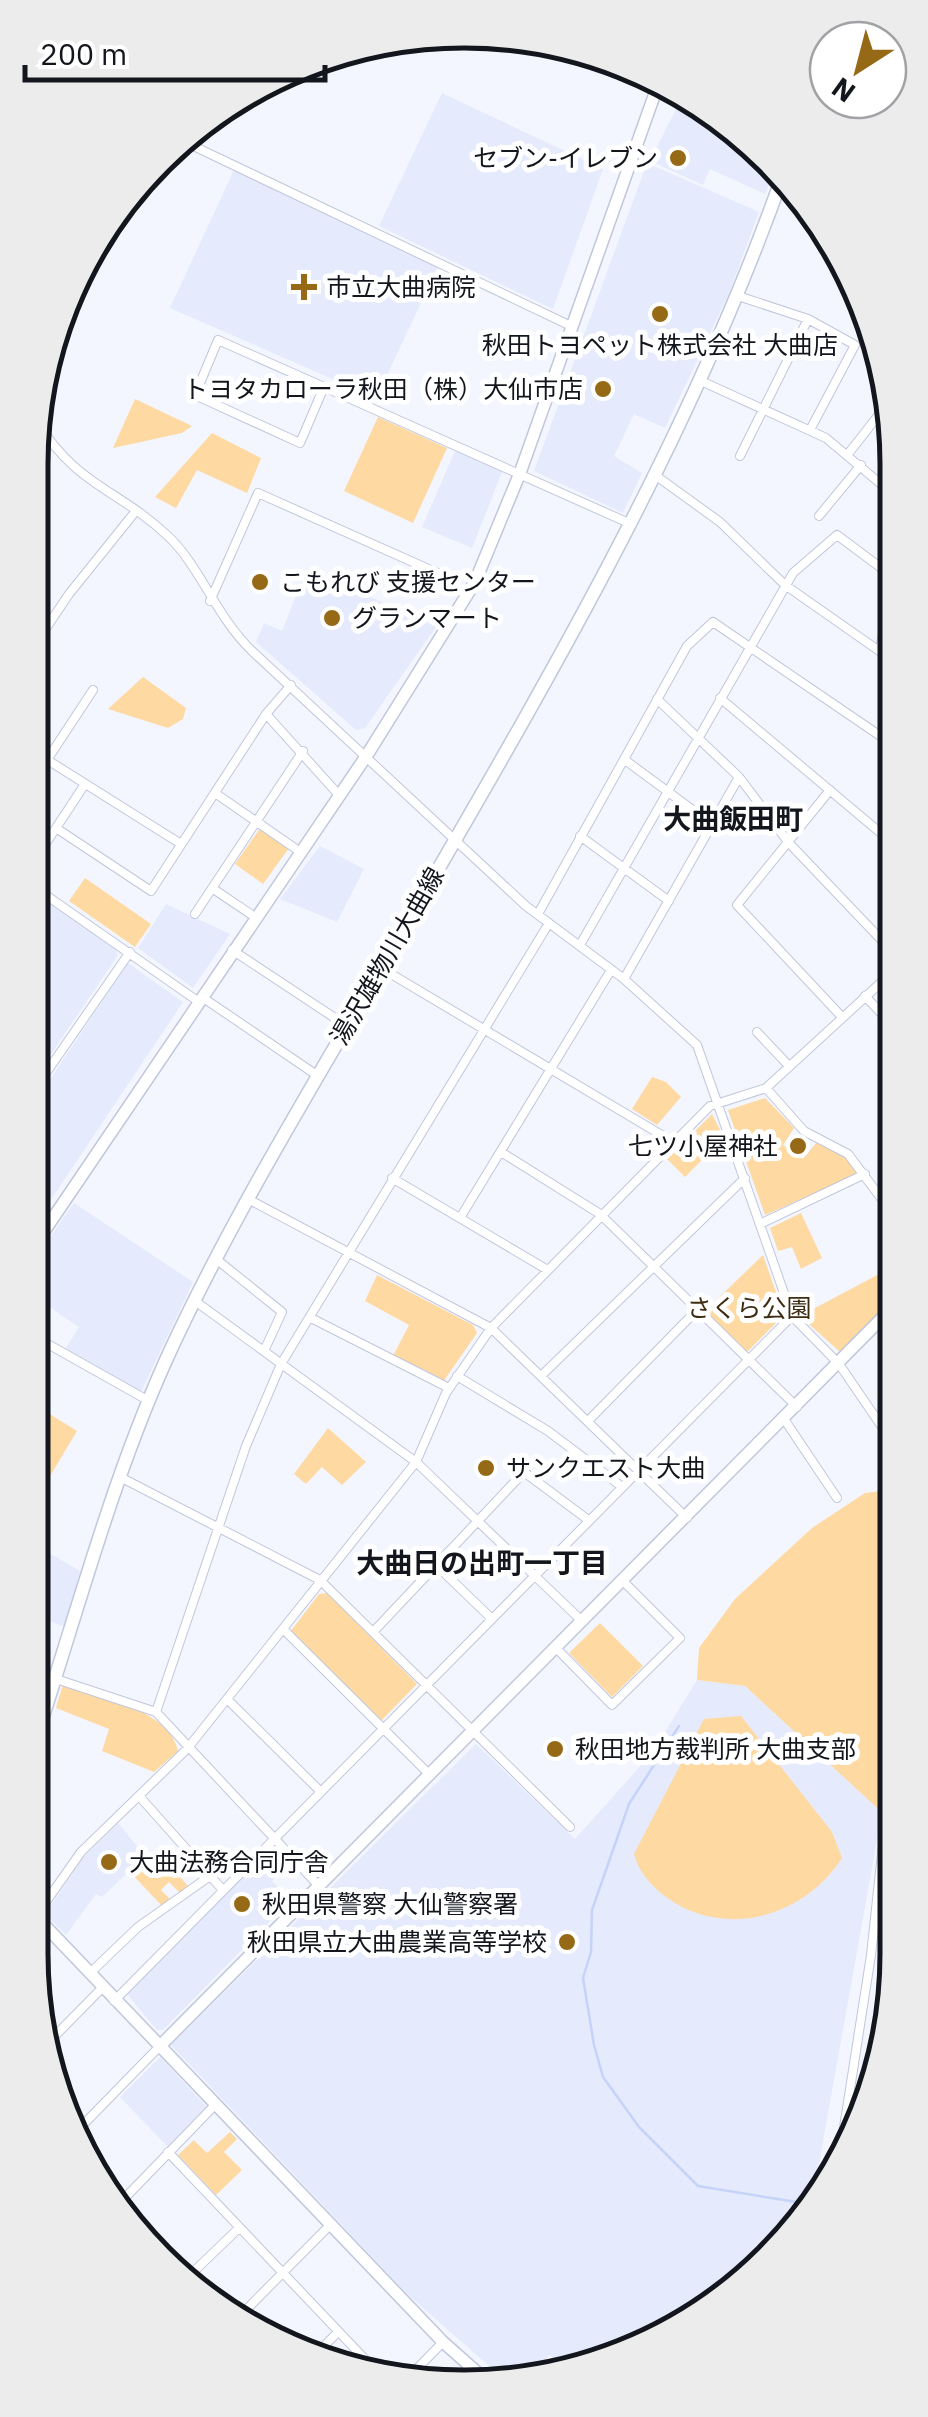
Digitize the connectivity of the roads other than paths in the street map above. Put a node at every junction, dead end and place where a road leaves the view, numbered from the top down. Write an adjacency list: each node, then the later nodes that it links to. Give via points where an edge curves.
1 (656, 94): 6 (street)
2 (195, 147): 6 (street)
3 (777, 190): 4 (main road, 湯沢雄物川大曲線)
4 (738, 296): 5 (street); 7 (main road, 湯沢雄物川大曲線)
5 (808, 319): 9 (street); 11 (street, via 855,345)
6 (571, 326): 16 (street)
7 (701, 381): 9 (street); 17 (main road, 湯沢雄物川大曲線)
8 (324, 387): 8 (street, via 218,340 195,395 300,443); 16 (street)
9 (763, 409): 11 (street); 14 (street)
10 (878, 416): 13 (street)
11 (810, 430): 13 (street)
12 (48, 436): 19 (street, via 75,472)
13 (848, 454): 15 (street)
14 (740, 456)
15 (860, 465): 18 (street); 20 (street)
16 (520, 473): 21 (street); 37 (street, via 456,618)
17 (655, 476): 21 (main road, 湯沢雄物川大曲線); 24 (street, via 720,522)
18 (880, 481)
19 (135, 512): 25 (street, via 181,551); 26 (street)
20 (819, 516)
21 (631, 524): 53 (main road, 湯沢雄物川大曲線)
22 (880, 567): 24 (street, via 837,535)
23 (451, 579): 25 (street, via 258,493)
24 (785, 585): 27 (street); 28 (street)
25 (210, 601): 29 (street, via 235,634)
26 (48, 625)
27 (749, 646): 31 (street); 32 (street, via 713,622 687,646); 34 (street)
28 (880, 651)
29 (291, 684): 33 (street); 37 (street)
30 (93, 690): 38 (street)
31 (720, 698): 35 (street); 43 (street)
32 (657, 699): 35 (street); 39 (street)
33 (266, 714): 36 (street); 45 (street)
34 (880, 736)
35 (698, 738): 41 (street); 44 (street)
36 (303, 752): 46 (street); 47 (street)
37 (367, 755): 46 (street); 53 (street)
38 (48, 757)
39 (624, 760): 44 (street); 51 (street)
40 (48, 761): 42 (street)
41 (739, 776): 48 (street); 55 (street)
42 (84, 784): 49 (street); 54 (street)
43 (830, 790): 50 (street); 55 (street)
44 (668, 791): 48 (street); 57 (street)
45 (214, 793): 47 (street); 54 (street)
46 (338, 794): 56 (street)
47 (257, 820): 56 (street); 58 (street)
48 (713, 825): 60 (street)
49 (56, 828): 52 (street); 54 (street, via 152,892)
50 (880, 832)
51 (580, 836): 57 (street); 62 (street)
52 (48, 840)
53 (454, 840): 62 (street); 69 (main road, 湯沢雄物川大曲線)
54 (181, 844)
55 (789, 844): 65 (street); 76 (street, via 737,905)
56 (298, 850): 63 (street)
57 (624, 868): 60 (street); 66 (street)
58 (212, 888): 61 (street); 63 (street)
59 (48, 896): 68 (street)
60 (669, 900): 71 (street)
61 (195, 914)
62 (538, 914): 64 (street)
63 (254, 917): 67 (street)
64 (550, 923): 66 (street); 78 (street)
65 (880, 939)
66 (580, 945): 70 (street)
67 (232, 950): 74 (street); 77 (street)
68 (130, 952): 74 (street); 81 (street)
69 (381, 968): 77 (main road, 湯沢雄物川大曲線); 78 (street)
70 (612, 970): 71 (street); 82 (street)
71 (624, 978): 85 (street, via 697,1045)
72 (880, 983): 73 (street)
73 (865, 996): 75 (street); 76 (street)
74 (200, 999): 83 (street); 96 (street)
75 (880, 1012)
76 (842, 1018): 80 (street)
77 (348, 1026): 83 (main road, 湯沢雄物川大曲線)
78 (483, 1028): 82 (street); 89 (street)
79 (756, 1032): 80 (street)
80 (789, 1066): 84 (street)
81 (48, 1070)
82 (551, 1070): 86 (street); 87 (street)
83 (318, 1076): 92 (main road, 湯沢雄物川大曲線)
84 (766, 1088): 85 (street); 88 (street, via 804,1130 843,1150)
85 (720, 1102): 86 (street); 90 (street)
86 (675, 1143): 93 (street)
87 (501, 1152): 93 (street); 94 (street)
88 (865, 1174): 91 (street); 95 (street)
89 (392, 1178): 94 (street); 97 (street)
90 (744, 1178): 95 (street); 99 (street)
91 (880, 1195)
92 (248, 1199): 97 (street); 98 (main road, 湯沢雄物川大曲線)
93 (600, 1214): 99 (street); 100 (street)
94 (460, 1218): 100 (street)
95 (760, 1224): 103 (street)
96 (48, 1225)
97 (347, 1252): 104 (street); 106 (street)
98 (216, 1258): 101 (main road, 湯沢雄物川大曲線); 108 (street, via 282,1312)
99 (653, 1266): 102 (street); 113 (street)
100 (546, 1269): 106 (street)
101 (194, 1301): 108 (street); 115 (main road, 湯沢雄物川大曲線)
102 (696, 1310): 109 (street); 118 (street)
103 (792, 1316): 109 (street); 111 (street)
104 (311, 1318): 110 (street); 114 (street)
105 (880, 1321): 111 (street)
106 (491, 1328): 112 (street); 113 (street)
107 (48, 1344): 115 (street)
108 (264, 1351): 110 (street)
109 (747, 1360): 116 (street); 121 (street)
110 (281, 1364): 120 (street); 128 (street)
111 (839, 1364): 116 (street); 119 (street)
112 (457, 1376): 114 (street); 123 (street, via 548,1431)
113 (541, 1376): 118 (street)
114 (449, 1388): 120 (street)
115 (148, 1400): 122 (main road, 湯沢雄物川大曲線)
116 (797, 1407): 117 (street)
117 (784, 1420): 124 (street); 125 (street)
118 (588, 1421): 121 (street)
119 (880, 1425)
120 (416, 1462): 127 (street); 131 (street)
121 (638, 1469): 123 (street); 125 (street)
122 (120, 1477): 128 (street); 138 (main road, 湯沢雄物川大曲線)
123 (621, 1486): 126 (street)
124 (836, 1498)
125 (687, 1518): 132 (street)
126 (587, 1519): 127 (street, via 524,1472); 130 (street)
127 (476, 1522): 129 (street); 130 (street)
128 (216, 1528): 131 (street); 142 (street)
129 (436, 1564): 133 (street); 136 (street)
130 (532, 1574): 133 (street); 134 (street)
131 (320, 1580): 135 (street); 136 (street)
132 (624, 1582): 134 (street); 137 (street, via 680,1638 612,1705)
133 (490, 1617): 139 (street)
134 (582, 1622): 137 (street)
135 (284, 1630): 140 (street); 143 (street)
136 (374, 1632): 139 (street)
137 (556, 1648): 144 (street)
138 (56, 1680): 141 (main road, 湯沢雄物川大曲線); 142 (street)
139 (424, 1684): 143 (street); 144 (street)
140 (228, 1700): 145 (street); 147 (street)
141 (48, 1703)
142 (156, 1712): 145 (street)
143 (381, 1727): 146 (street); 147 (street)
144 (472, 1733): 146 (street); 149 (street)
145 (187, 1749): 148 (street); 150 (street)
146 (430, 1775): 153 (street)
147 (318, 1790): 150 (street)
148 (139, 1796): 152 (street); 155 (street)
149 (570, 1827)
150 (272, 1837): 153 (street); 154 (street)
151 (880, 1875): 163 (street)
152 (210, 1876): 154 (street); 157 (street)
153 (318, 1885): 161 (street)
154 (222, 1889): 159 (street)
155 (48, 1894)
156 (48, 1929): 157 (street)
157 (89, 1974): 158 (street)
158 (102, 1988): 159 (street); 160 (street)
159 (114, 2001): 161 (street)
160 (56, 2035)
161 (160, 2046): 162 (street); 164 (street)
162 (214, 2106): 165 (street); 167 (street)
163 (845, 2121)
164 (84, 2124)
165 (168, 2152): 166 (street); 168 (street)
166 (126, 2196)
167 (330, 2226): 170 (street); 173 (street)
168 (239, 2228): 169 (street); 170 (street)
169 (195, 2271)
170 (282, 2274): 171 (street); 172 (street)
171 (248, 2308)
172 (338, 2332): 174 (street); 175 (street)
173 (443, 2342): 176 (street); 177 (street)
174 (325, 2345)
175 (362, 2356)
176 (419, 2367)
177 (475, 2370)

